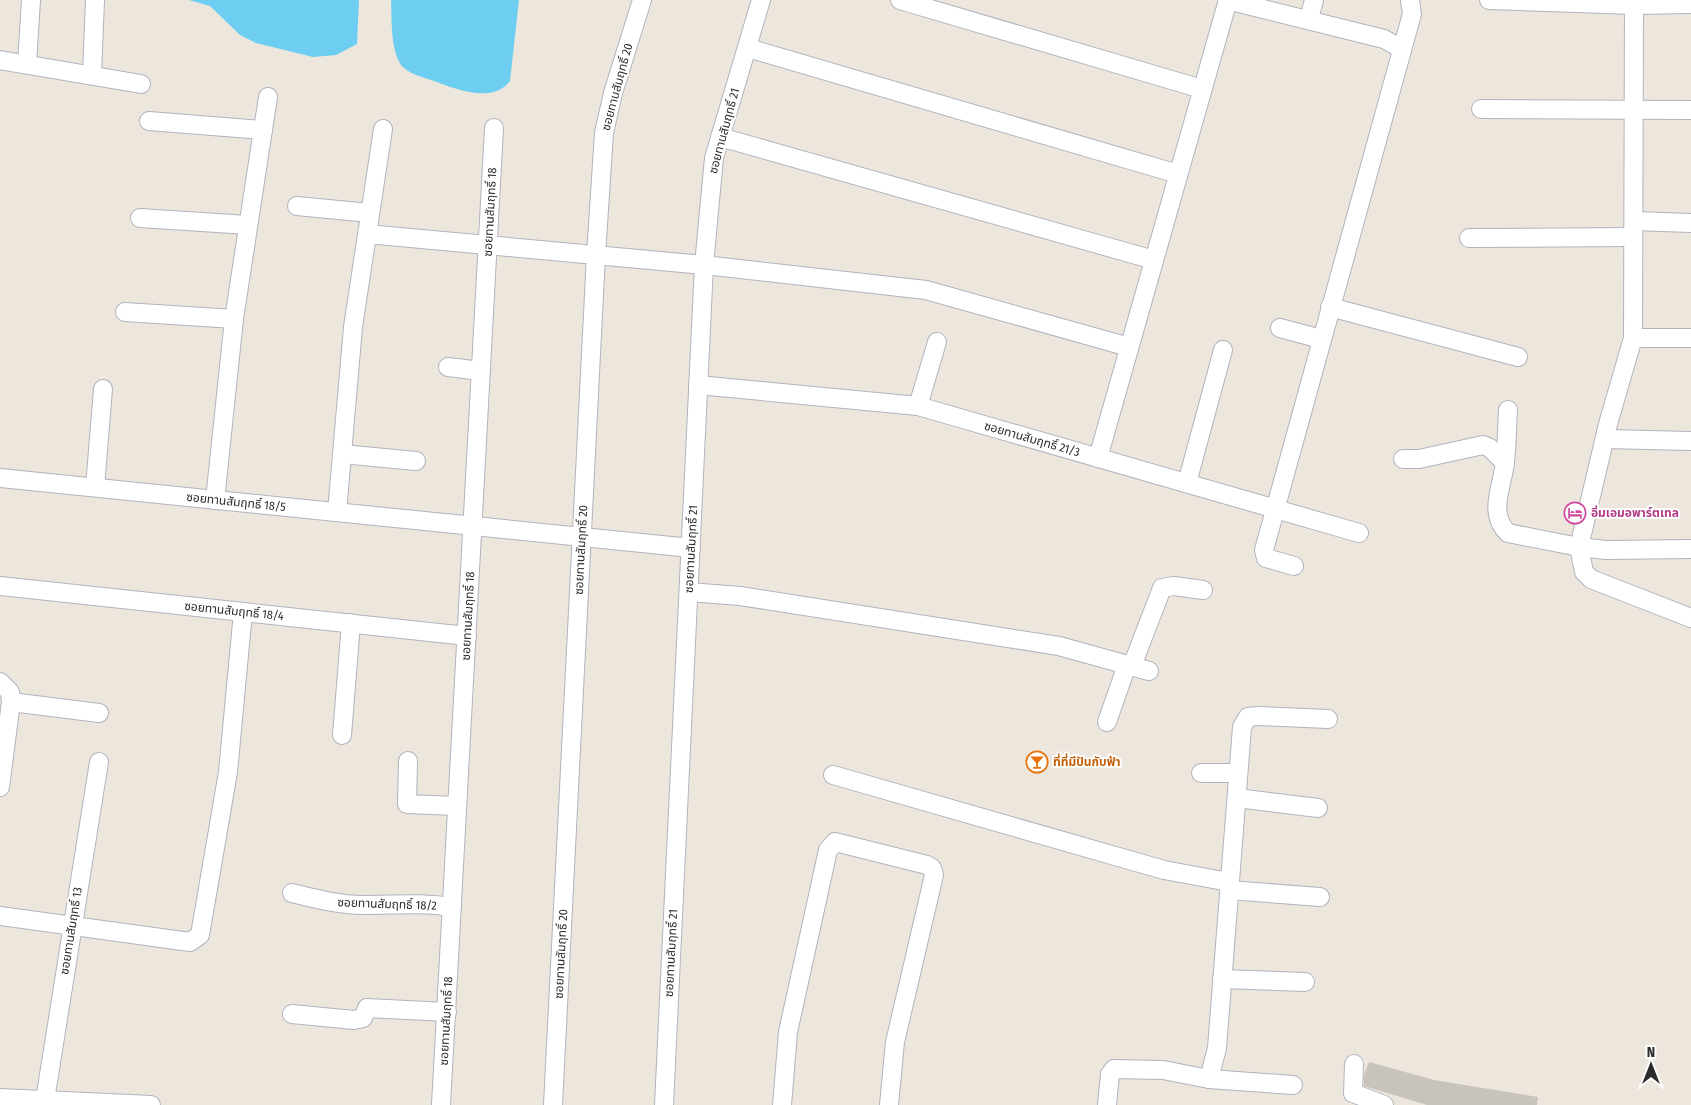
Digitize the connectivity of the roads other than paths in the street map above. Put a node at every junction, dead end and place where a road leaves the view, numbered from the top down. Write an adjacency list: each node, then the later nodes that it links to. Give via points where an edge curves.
1 (31, 0): 16 (street)
2 (95, 0): 17 (street)
3 (642, 0): 39 (street, ซอยทานสัมฤทธิ์ 20, via 604,133)
4 (761, 0): 13 (street, ซอยทานสัมฤทธิ์ 21)
5 (900, 0): 19 (street)
6 (1227, 0): 12 (street); 19 (street)
7 (1314, 0): 12 (street)
8 (1410, 0): 14 (street, via 1412,14)
9 (1489, 0): 10 (street)
10 (1634, 2): 11 (street); 22 (street)
11 (1691, 4)
12 (1310, 19): 14 (street, via 1384,39)
13 (748, 48): 28 (street, ซอยทานสัมฤทธิ์ 21); 29 (street)
14 (1402, 49): 42 (street)
15 (0, 60): 16 (street)
16 (27, 64): 17 (street)
17 (92, 74): 18 (street)
18 (141, 84)
19 (1202, 89): 29 (street)
20 (268, 96): 27 (street)
21 (1481, 109): 22 (street)
22 (1634, 110): 23 (street); 35 (street)
23 (1691, 110)
24 (149, 121): 27 (street)
25 (494, 128): 38 (street, ซอยทานสัมฤทธิ์ 18)
26 (383, 129): 31 (street)
27 (263, 130): 34 (street)
28 (720, 137): 40 (street); 41 (street, ซอยทานสัมฤทธิ์ 21, via 711,179)
29 (1178, 174): 40 (street)
30 (297, 206): 31 (street)
31 (370, 213): 36 (street)
32 (140, 218): 34 (street)
33 (1691, 223): 35 (street)
34 (248, 225): 44 (street)
35 (1633, 229): 37 (street); 46 (street)
36 (367, 234): 38 (street); 61 (street, via 353,327)
37 (1470, 238)
38 (488, 245): 39 (street); 54 (street, ซอยทานสัมฤทธิ์ 18)
39 (596, 255): 41 (street); 74 (street, ซอยทานสัมฤทธิ์ 20)
40 (1154, 260): 50 (street)
41 (704, 265): 50 (street, via 926,290); 55 (street, ซอยทานสัมฤทธิ์ 21)
42 (1330, 307): 48 (street); 52 (street)
43 (125, 312): 44 (street)
44 (234, 319): 69 (street)
45 (1280, 328): 48 (street)
46 (1633, 338): 47 (street); 59 (street)
47 (1691, 338)
48 (1321, 339): 70 (street)
49 (937, 342): 57 (street)
50 (1129, 347): 62 (street)
51 (1223, 350): 67 (street)
52 (1518, 357)
53 (448, 367): 54 (street)
54 (481, 371): 72 (street, ซอยทานสัมฤทธิ์ 18)
55 (698, 385): 57 (street, ซอยทานสัมฤทธิ์ 21/3); 76 (street, ซอยทานสัมฤทธิ์ 21)
56 (103, 389): 68 (street)
57 (918, 406): 62 (street, ซอยทานสัมฤทธิ์ 21/3)
58 (1508, 410): 65 (street)
59 (1605, 439): 60 (street); 75 (street)
60 (1691, 441)
61 (342, 454): 64 (street); 71 (street)
62 (1098, 458): 67 (street, ซอยทานสัมฤทธิ์ 21/3)
63 (1403, 459): 65 (street, via 1483,444)
64 (416, 461)
65 (1505, 463): 75 (street, via 1497,495 1502,527 1508,533)
66 (0, 478): 68 (street, ซอยทานสัมฤทธิ์ 18/5)
67 (1187, 483): 70 (street, ซอยทานสัมฤทธิ์ 21/3)
68 (95, 487): 69 (street, ซอยทานสัมฤทธิ์ 18/5)
69 (215, 500): 71 (street, ซอยทานสัมฤทธิ์ 18/5)
70 (1276, 508): 73 (street, ซอยทานสัมฤทธิ์ 21/3); 78 (street, via 1264,555)
71 (337, 512): 72 (street, ซอยทานสัมฤทธิ์ 18/5)
72 (473, 526): 74 (street, ซอยทานสัมฤทธิ์ 18/5); 85 (street, ซอยทานสัมฤทธิ์ 18)
73 (1359, 533)
74 (581, 537): 76 (street, ซอยทานสัมฤทธิ์ 18/5); 121 (street, ซอยทานสัมฤทธิ์ 20)
75 (1579, 547): 77 (street, via 1606,550); 83 (street, via 1584,572 1591,579)
76 (691, 548): 81 (street, ซอยทานสัมฤทธิ์ 21)
77 (1691, 549)
78 (1294, 566)
79 (0, 586): 82 (street, ซอยทานสัมฤทธิ์ 18/4)
80 (1203, 590): 86 (street, via 1174,586 1162,588)
81 (689, 592): 86 (street, via 740,596 1049,644); 122 (street, ซอยทานสัมฤทธิ์ 21)
82 (243, 612): 84 (street, ซอยทานสัมฤทธิ์ 18/4); 108 (street, via 228,772 200,935 190,942)
83 (1691, 618)
84 (351, 623): 85 (street, ซอยทานสัมฤทธิ์ 18/4); 93 (street)
85 (467, 636): 101 (street, ซอยทานสัมฤทธิ์ 18)
86 (1129, 666): 87 (street); 92 (street)
87 (1149, 671)
88 (0, 682): 89 (street, via 10,692)
89 (11, 702): 90 (street); 99 (street)
90 (100, 713)
91 (1328, 719): 97 (street, via 1248,717 1242,727)
92 (1107, 722)
93 (342, 735)
94 (408, 761): 101 (street, via 407,804)
95 (100, 762): 108 (street, ซอยทานสัมฤทธิ์ 13)
96 (1201, 774): 97 (street)
97 (1238, 774): 100 (street)
98 (833, 775): 103 (street)
99 (0, 787)
100 (1237, 798): 102 (street); 103 (street)
101 (457, 806): 106 (street, ซอยทานสัมฤทธิ์ 18)
102 (1318, 808)
103 (1229, 886): 105 (street); 109 (street)
104 (292, 893): 106 (street, ซอยทานสัมฤทธิ์ 18/2, via 338,903 424,903)
105 (1320, 897)
106 (452, 907): 111 (street, ซอยทานสัมฤทธิ์ 18)
107 (0, 916): 108 (street)
108 (72, 925): 117 (street, ซอยทานสัมฤทธิ์ 13)
109 (1222, 979): 110 (street); 114 (street)
110 (1305, 982)
111 (446, 1012): 112 (street, via 367,1008 363,1018 354,1020); 120 (street, ซอยทานสัมฤทธิ์ 18)
112 (292, 1014)
113 (1354, 1064): 126 (street, via 1353,1093)
114 (1210, 1079): 115 (street); 125 (street, via 1163,1070 1114,1069 1110,1074)
115 (1293, 1085)
116 (3, 1100): 117 (street)
117 (45, 1100): 118 (street)
118 (114, 1104): 119 (street)
119 (151, 1105)
120 (441, 1105)
121 (553, 1105)
122 (664, 1105)
123 (782, 1105): 124 (street, via 788,1032 828,850 835,842 927,865 934,875 895,1042)
124 (889, 1105)
125 (1107, 1105)
126 (1384, 1105)

